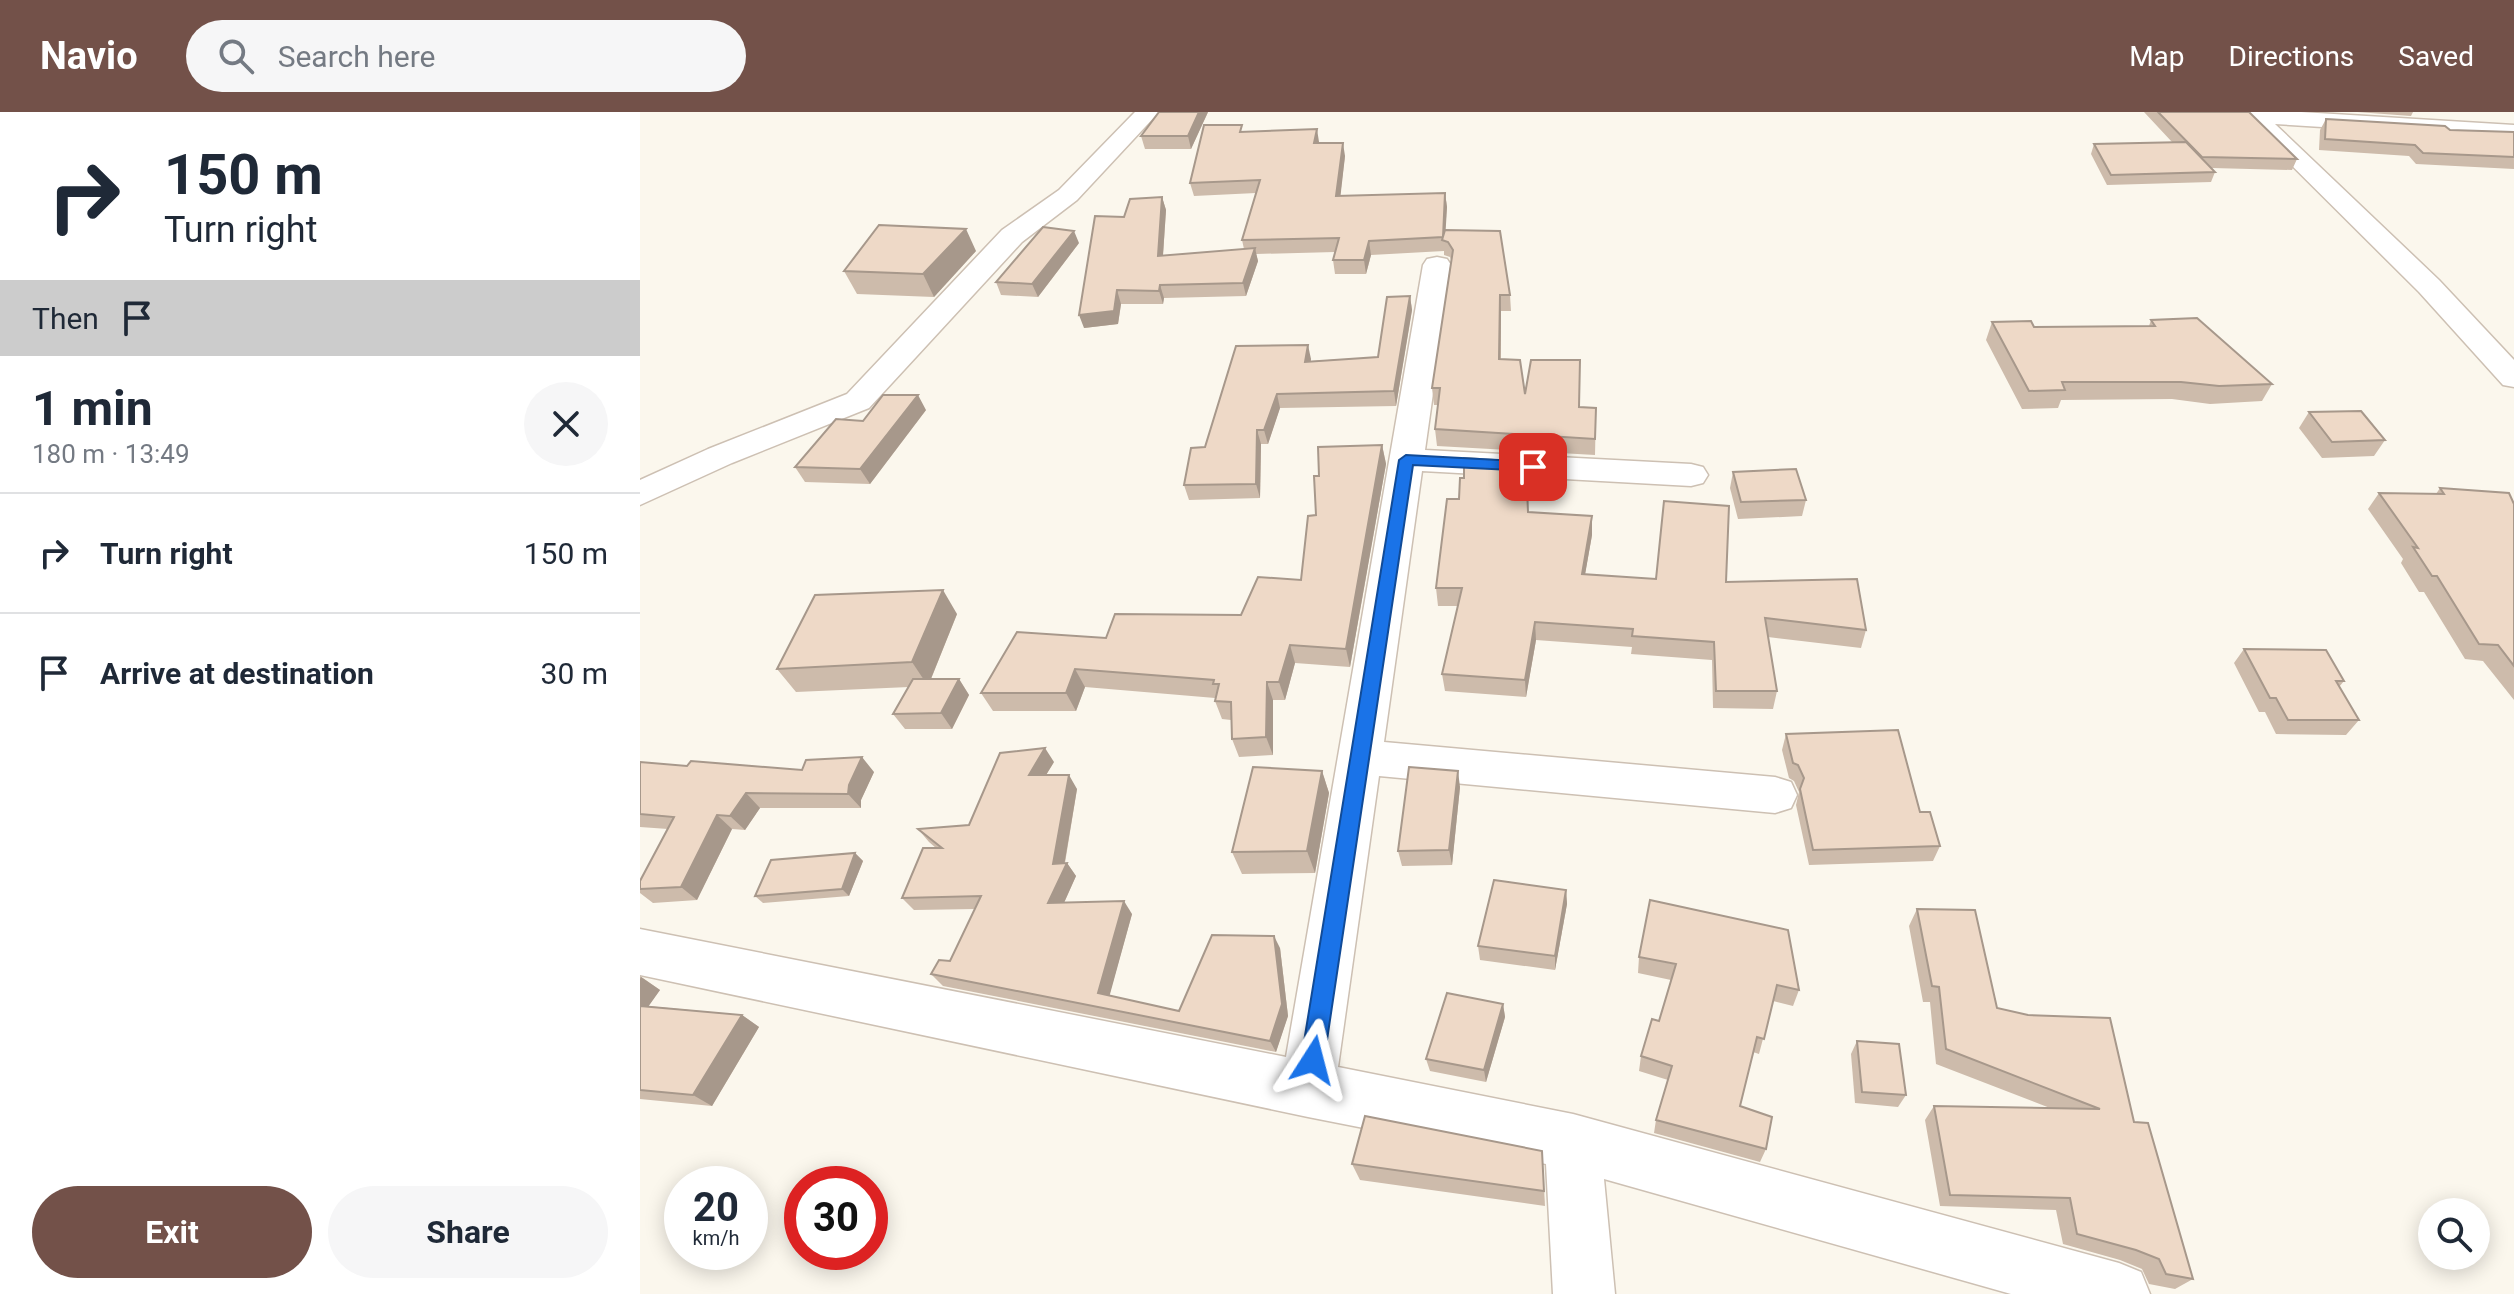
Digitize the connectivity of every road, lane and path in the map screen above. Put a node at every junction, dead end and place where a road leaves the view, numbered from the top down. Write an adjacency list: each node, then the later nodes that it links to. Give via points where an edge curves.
1 (1148, 112): 8 (street, via 1068,195 1012,236 858,401)
2 (2251, 114): 3 (street); 5 (street, via 2429,286)
3 (2514, 132)
4 (1437, 265): 6 (street)
5 (2514, 378)
6 (1406, 460): 7 (street); 9 (street)
7 (1691, 475)
8 (640, 494)
9 (1360, 757): 10 (street); 12 (street)
10 (1775, 795)
11 (640, 952): 12 (street)
12 (1308, 1090): 13 (street)
13 (1573, 1142): 14 (street); 15 (street)
14 (1584, 1294)
15 (2119, 1294)

